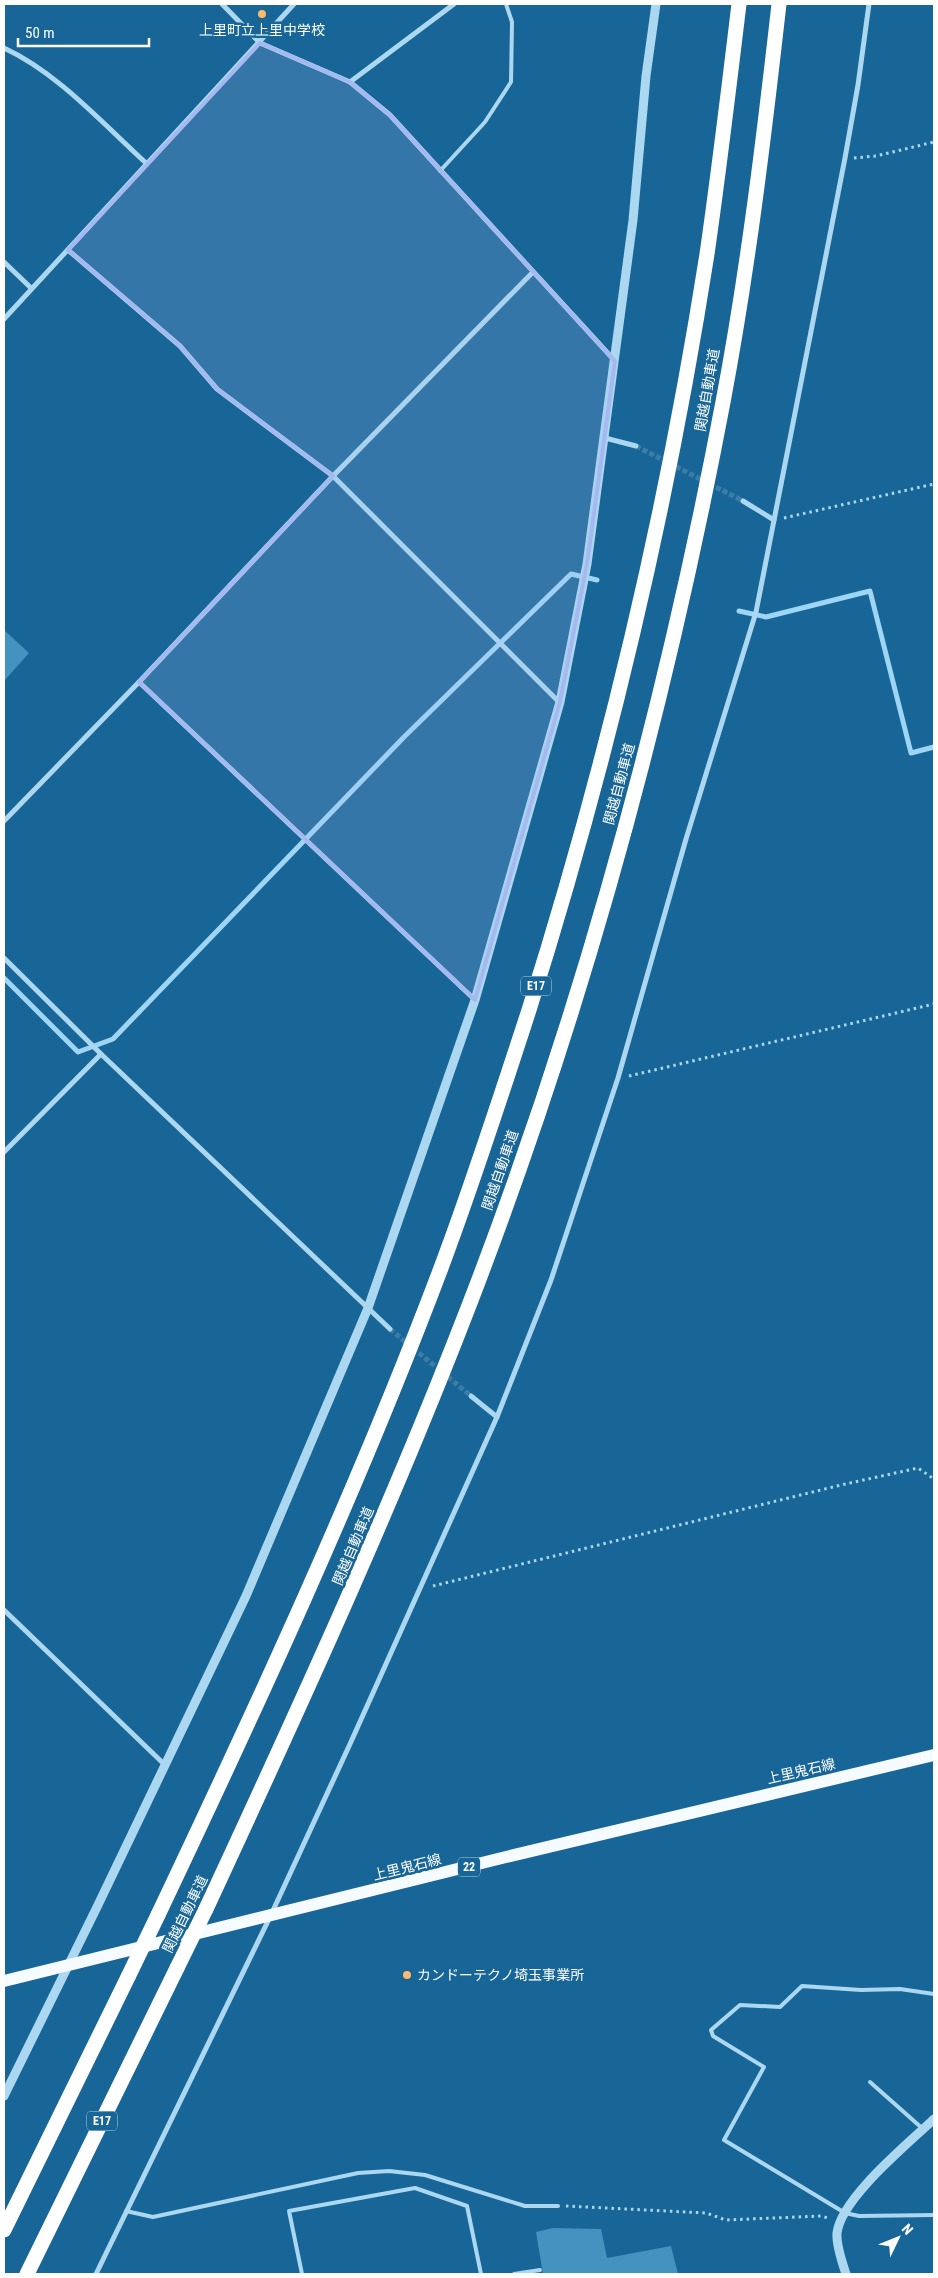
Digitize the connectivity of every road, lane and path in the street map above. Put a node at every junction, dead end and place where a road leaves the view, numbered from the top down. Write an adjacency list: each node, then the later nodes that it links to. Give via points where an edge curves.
1 (222, 4): 9 (street)
2 (294, 4): 9 (street)
3 (454, 4): 11 (street)
4 (506, 4): 15 (lane, via 512,22 511,82 485,122)
5 (656, 4): 21 (street)
6 (739, 4): 58 (highway, 関越自動車道 / E17, bridge, via 706,256 659,516 590,801 500,1099 446,1255 305,1600 158,1915)
7 (779, 4): 60 (highway, 関越自動車道 / E17, bridge, via 764,136 723,400 662,682 586,962 534,1121 483,1269 420,1431 340,1617 206,1909)
8 (869, 4): 13 (street)
9 (260, 43): 11 (street); 14 (street)
10 (4, 48): 14 (street, via 24,57 78,100)
11 (350, 82): 15 (street, via 390,115)
12 (934, 142): 13 (path, via 876,156)
13 (846, 158): 27 (street)
14 (146, 163): 16 (street)
15 (440, 171): 18 (street)
16 (68, 250): 19 (street); 24 (street, via 180,346 217,389)
17 (4, 262): 19 (street)
18 (532, 272): 21 (street); 24 (street)
19 (31, 288): 20 (street)
20 (4, 319)
21 (615, 361): 22 (street)
22 (605, 438): 23 (street); 29 (street, via 587,564)
23 (636, 446)
24 (332, 476): 28 (street); 29 (street)
25 (934, 484): 27 (path)
26 (743, 500): 27 (street)
27 (774, 520): 35 (street, via 756,612 686,839)
28 (139, 682): 30 (street); 32 (street)
29 (560, 702): 32 (street)
30 (4, 821)
31 (4, 958): 34 (street)
32 (476, 1000): 37 (street)
33 (934, 1004): 35 (path)
34 (101, 1054): 36 (street); 37 (street)
35 (618, 1078): 40 (street, via 551,1280)
36 (4, 1152)
37 (368, 1308): 38 (street); 45 (street, via 246,1596)
38 (390, 1329)
39 (471, 1396): 40 (street)
40 (497, 1417): 42 (street)
41 (934, 1478): 42 (path, via 918,1468)
42 (421, 1589): 46 (street)
43 (4, 1610): 45 (street)
44 (934, 1755): 46 (main road, 上里鬼石線 / 22)
45 (166, 1766): 47 (street)
46 (270, 1917): 47 (main road, 上里鬼石線 / 22); 55 (street)
47 (68, 1967): 48 (main road, 上里鬼石線 / 22); 51 (street)
48 (4, 1981)
49 (934, 1994): 57 (lane, via 900,1989 802,1986 780,2007 740,2005 711,2030 713,2036 764,2067 724,2140)
50 (870, 2082): 53 (lane)
51 (4, 2096)
52 (934, 2118): 53 (street)
53 (923, 2129): 57 (street, via 873,2178)
54 (558, 2206): 55 (lane, via 525,2206 425,2175 388,2171 358,2173 152,2217); 57 (path, via 706,2213 726,2220)
55 (126, 2211): 61 (street)
56 (934, 2215): 57 (lane)
57 (843, 2218): 65 (street, via 837,2233)
58 (4, 2230)
59 (540, 2270): 64 (lane)
60 (27, 2274)
61 (96, 2274)
62 (302, 2274): 63 (lane, via 289,2212 415,2188 468,2206)
63 (482, 2274)
64 (514, 2274)
65 (846, 2274)

